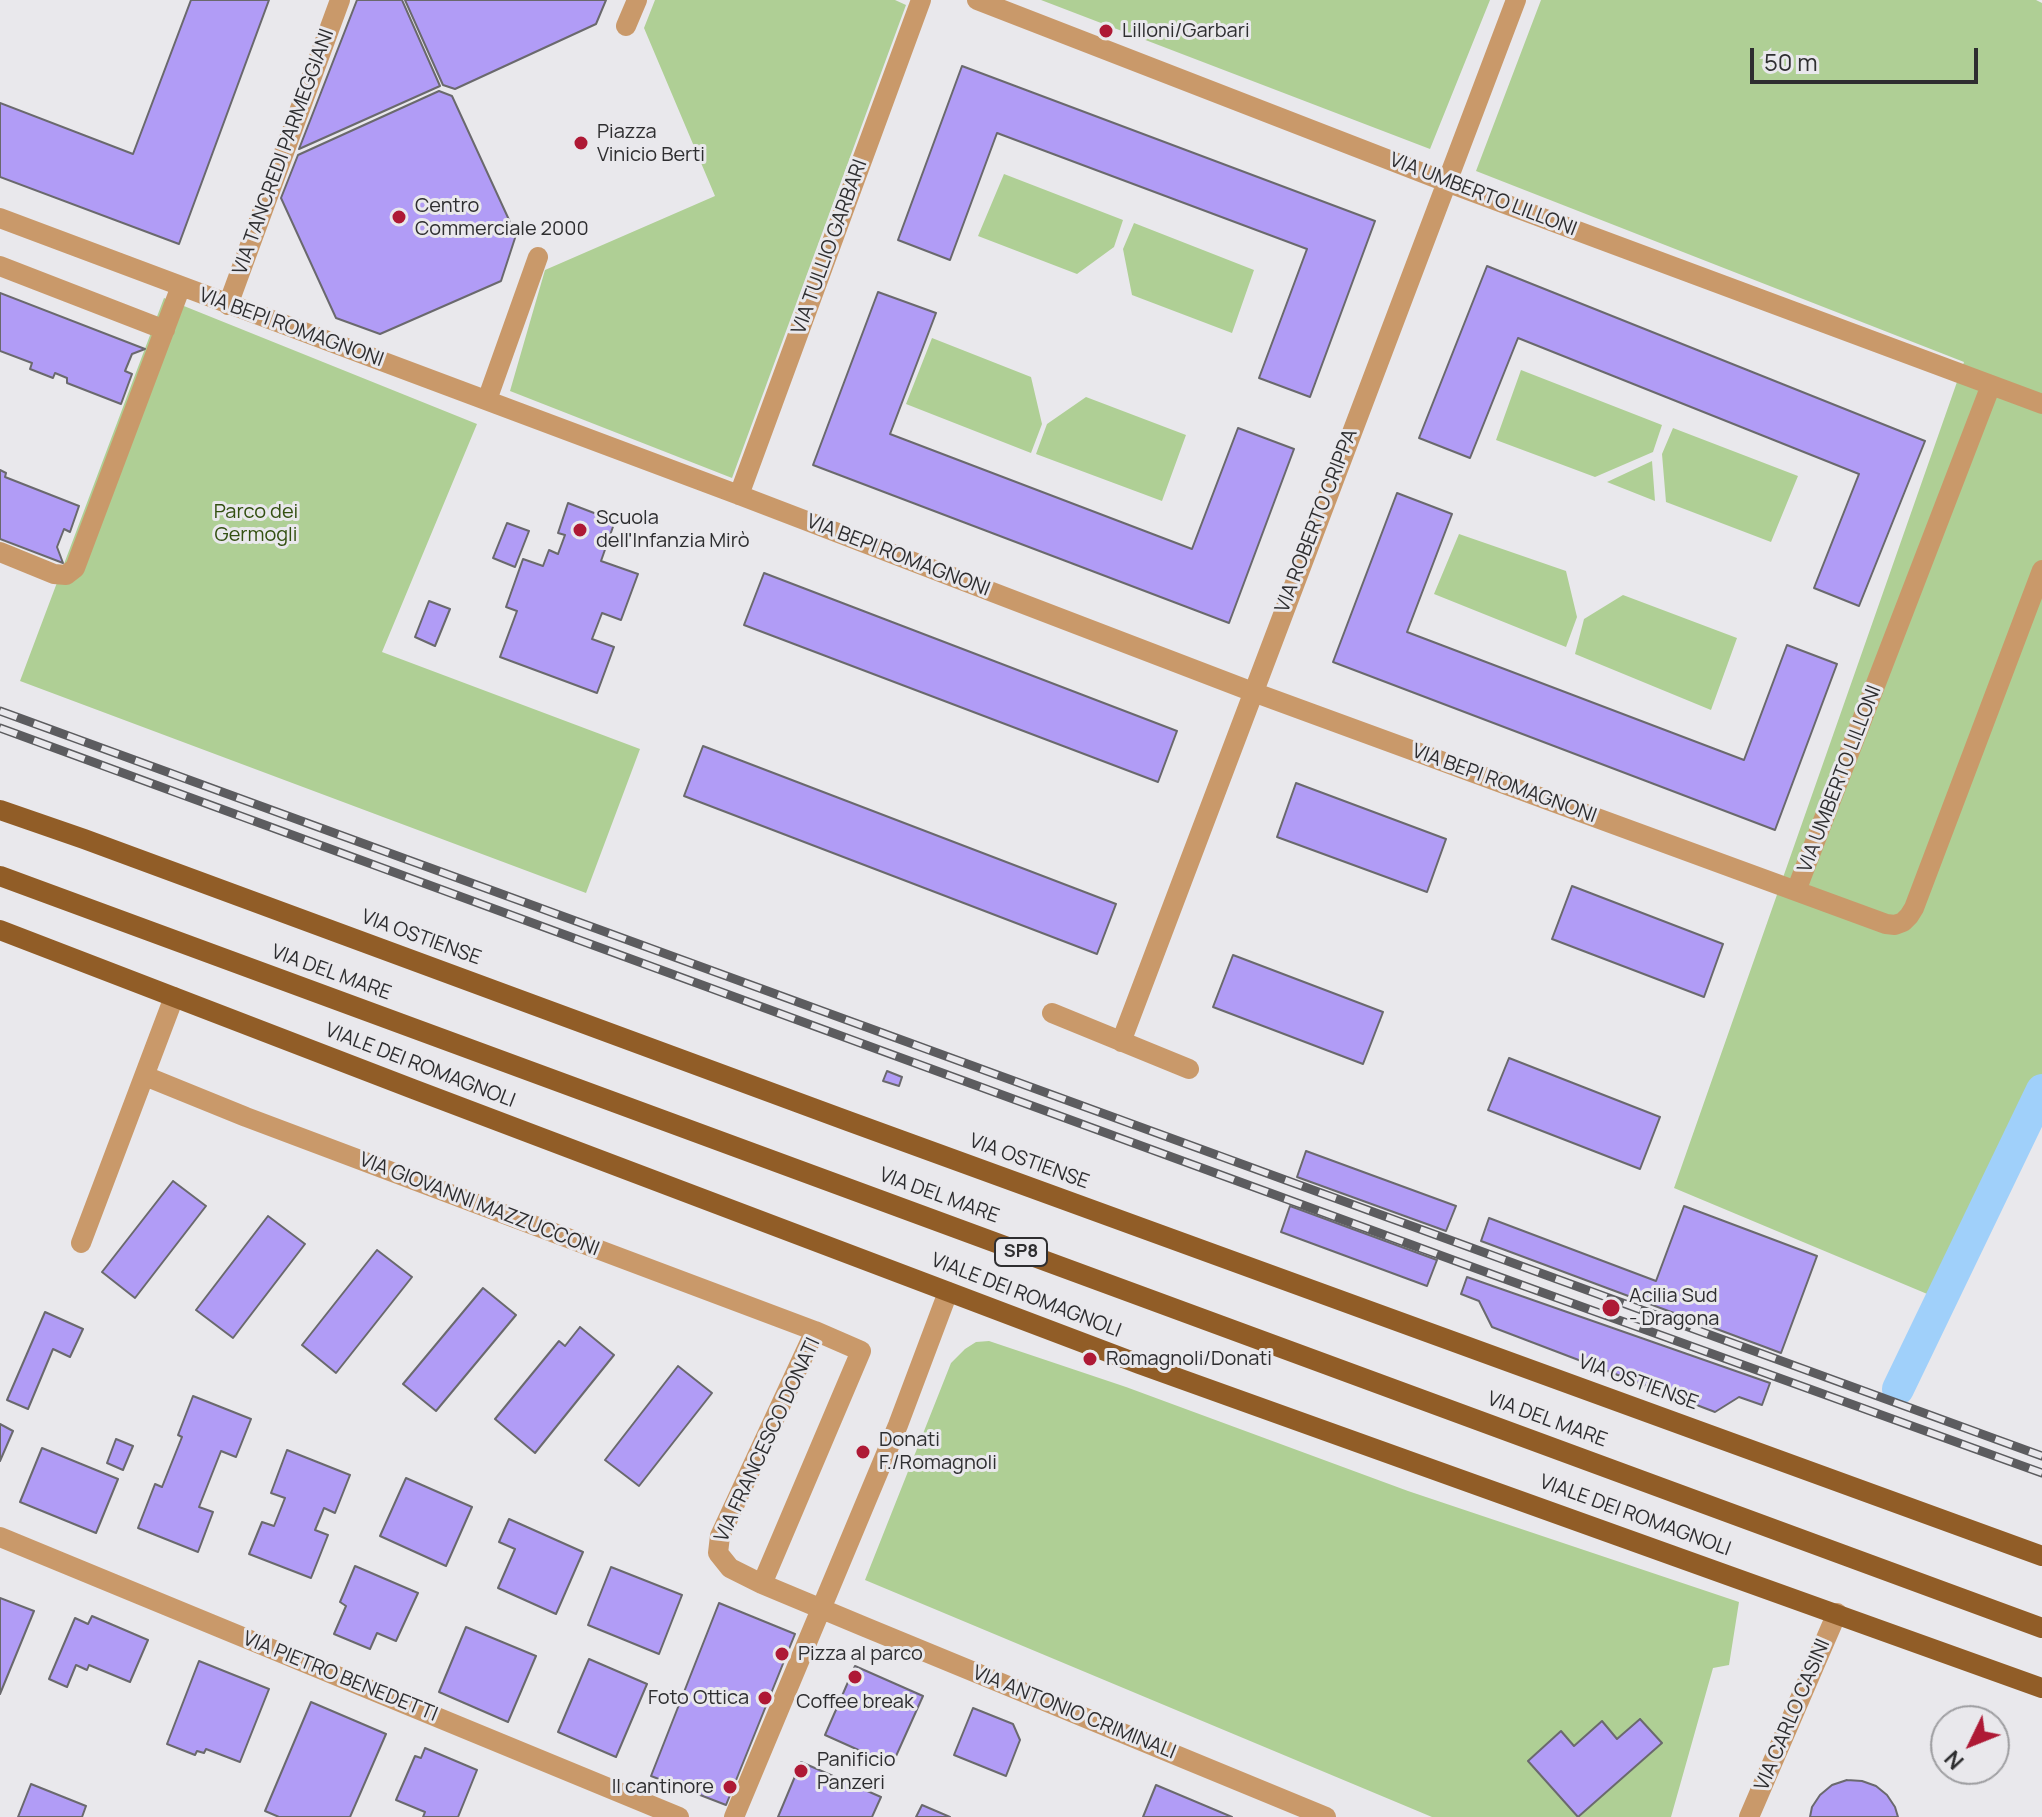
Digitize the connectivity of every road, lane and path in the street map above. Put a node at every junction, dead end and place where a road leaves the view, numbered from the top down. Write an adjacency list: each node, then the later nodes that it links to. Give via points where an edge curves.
1 (340, 0): 12 (street, VIA TANCREDI PARMEGGIANI)
2 (637, 0): 6 (street)
3 (921, 0): 17 (street, VIA TULLIO GARBARI)
4 (977, 0): 7 (street, VIA UMBERTO LILLONI)
5 (1516, 0): 7 (street, VIA ROBERTO CRIPPA)
6 (626, 26)
7 (1446, 182): 14 (street, VIA UMBERTO LILLONI); 20 (street, VIA ROBERTO CRIPPA)
8 (0, 218): 11 (street, VIA BEPI ROMAGNONI)
9 (538, 257): 15 (street)
10 (0, 266): 13 (street)
11 (181, 286): 12 (street, VIA BEPI ROMAGNONI); 13 (street)
12 (228, 305): 15 (street, VIA BEPI ROMAGNONI)
13 (165, 330): 18 (street, via 75,568 66,575 54,574)
14 (1991, 385): 16 (street, VIA UMBERTO LILLONI); 23 (street, VIA UMBERTO LILLONI)
15 (487, 400): 17 (street, VIA BEPI ROMAGNONI)
16 (2042, 404)
17 (739, 495): 20 (street, VIA BEPI ROMAGNONI)
18 (0, 552)
19 (2042, 570): 23 (street, VIA UMBERTO LILLONI, via 1909,916 1886,924)
20 (1253, 692): 23 (street, VIA BEPI ROMAGNONI); 27 (street, VIA ROBERTO CRIPPA)
21 (0, 810): 34 (main road, VIA OSTIENSE)
22 (0, 876): 38 (main road, VIA DEL MARE / SP8)
23 (1796, 891)
24 (0, 930): 25 (main road, VIALE DEI ROMAGNOLI)
25 (174, 997): 29 (street); 31 (main road, VIALE DEI ROMAGNOLI)
26 (1052, 1013): 27 (street)
27 (1121, 1042): 28 (street)
28 (1189, 1069)
29 (145, 1076): 30 (street); 32 (street, VIA GIOVANNI MAZZUCCONI)
30 (81, 1243)
31 (948, 1292): 36 (street); 37 (main road, VIALE DEI ROMAGNOLI)
32 (815, 1331): 35 (street, VIA FRANCESCO DONATI, via 720,1536 722,1561); 35 (street, VIA FRANCESCO DONATI, via 861,1351)
33 (0, 1537): 40 (street, VIA PIETRO BENEDETTI)
34 (2042, 1556)
35 (762, 1584): 36 (street, VIA FRANCESCO DONATI)
36 (822, 1609): 41 (street); 42 (street, VIA ANTONIO CRIMINALI)
37 (1837, 1613): 39 (main road, VIALE DEI ROMAGNOLI); 43 (street, VIA CARLO CASINI)
38 (2042, 1628)
39 (2042, 1688)
40 (679, 1817)
41 (734, 1817)
42 (1326, 1817)
43 (1749, 1817)

